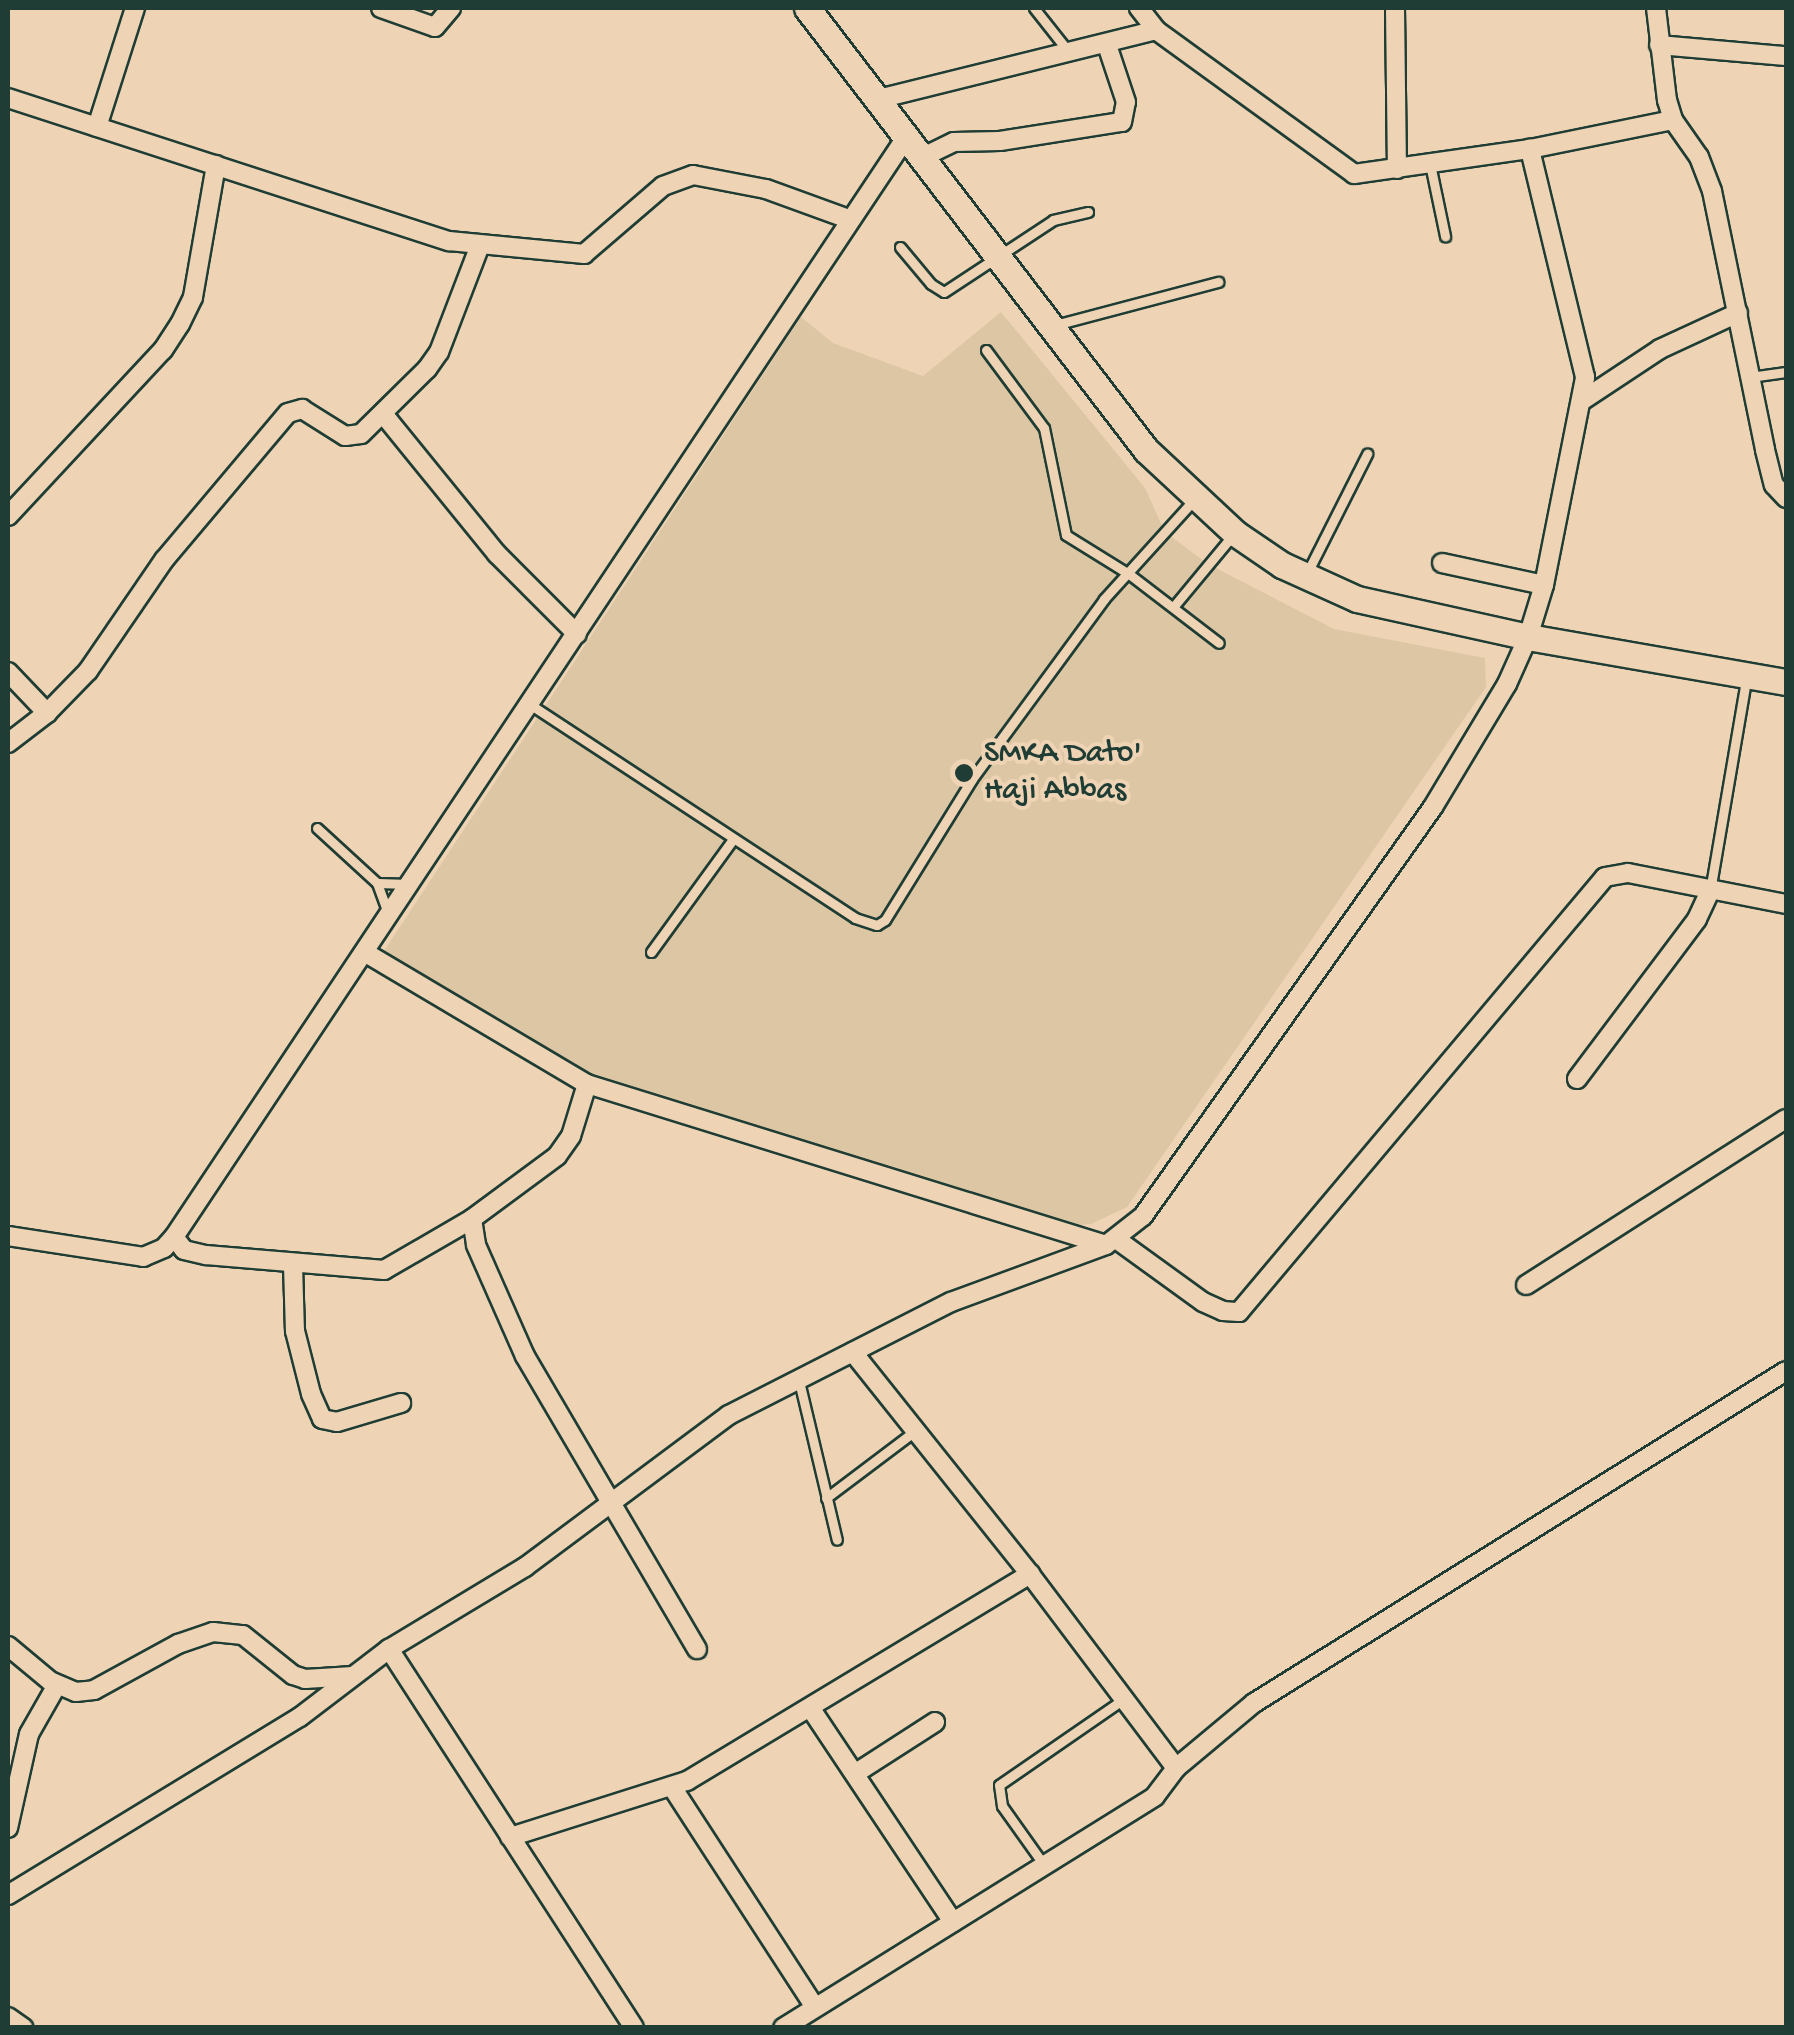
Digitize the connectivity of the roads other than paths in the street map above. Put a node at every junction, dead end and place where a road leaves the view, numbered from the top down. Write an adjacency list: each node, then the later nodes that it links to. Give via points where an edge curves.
1 (135, 8): 17 (street)
2 (381, 8): 3 (street, via 435,28)
3 (451, 8)
4 (807, 8): 15 (street)
5 (1034, 8): 12 (lane)
6 (1139, 8): 9 (street)
7 (1395, 8): 23 (street)
8 (1656, 8): 11 (street)
9 (1156, 30): 10 (street); 23 (street, via 1341,169)
10 (1107, 44): 12 (street); 20 (street, via 1126,102 1122,122 954,142)
11 (1659, 45): 13 (street); 16 (street)
12 (1070, 54): 15 (street)
13 (1786, 56)
14 (8, 98): 17 (street)
15 (878, 99): 18 (street)
16 (1673, 120): 19 (street); 31 (street, via 1712,191)
17 (96, 127): 22 (street)
18 (907, 136): 20 (street); 25 (street)
19 (1530, 149): 21 (street); 36 (street, via 1583,358)
20 (923, 157): 29 (street)
21 (1430, 164): 23 (street); 26 (lane)
22 (216, 165): 27 (street, via 449,241); 41 (street, via 192,297 180,324 153,362)
23 (1397, 170)
24 (1088, 212): 29 (lane, via 1052,220)
25 (851, 220): 27 (street, via 766,188 694,174 664,186 584,254); 48 (street)
26 (1446, 236)
27 (480, 245): 37 (street, via 440,352)
28 (900, 248): 29 (lane, via 944,292)
29 (997, 253): 32 (street)
30 (1218, 282): 32 (lane)
31 (1738, 313): 35 (street); 36 (street, via 1660,349)
32 (1052, 326): 39 (street, via 1146,450)
33 (986, 350): 44 (lane, via 1044,428 1066,535)
34 (1786, 372): 35 (lane)
35 (1750, 377): 40 (street, via 1774,484)
36 (1583, 400): 46 (street)
37 (384, 415): 48 (street, via 497,554); 55 (street, via 352,436 302,409 288,413)
38 (1367, 454): 45 (lane)
39 (1195, 498): 42 (street); 44 (lane)
40 (1786, 498)
41 (8, 516)
42 (1235, 533): 45 (street); 47 (lane)
43 (1442, 563): 46 (street)
44 (1129, 574): 47 (lane); 58 (lane, via 972,779 878,925 855,918)
45 (1305, 577): 49 (street, via 1357,599)
46 (1544, 585): 49 (street)
47 (1174, 606): 50 (lane)
48 (578, 634): 54 (street)
49 (1528, 637): 52 (street); 72 (street, via 1433,807 1143,1216)
50 (1219, 642)
51 (8, 672): 55 (street)
52 (1747, 677): 53 (street); 61 (lane)
53 (1786, 682)
54 (530, 705): 58 (lane); 60 (street)
55 (48, 713): 56 (street)
56 (8, 743)
57 (317, 828): 59 (lane)
58 (733, 839): 64 (lane)
59 (377, 883): 60 (lane); 63 (lane)
60 (412, 884): 63 (street)
61 (1710, 891): 62 (street); 66 (street, via 1697,920); 72 (street, via 1628,873 1605,877 1238,1312 1203,1302)
62 (1786, 904)
63 (390, 918): 65 (street)
64 (651, 952)
65 (366, 954): 67 (street); 71 (street)
66 (1577, 1079)
67 (588, 1084): 69 (street, via 564,1148); 72 (street)
68 (1786, 1119): 74 (street)
69 (472, 1219): 73 (street, via 384,1270); 81 (street, via 476,1246 525,1356)
70 (8, 1236): 71 (street, via 142,1257)
71 (174, 1237): 73 (street, via 190,1252)
72 (1111, 1242): 75 (street, via 950,1302)
73 (293, 1264): 78 (street, via 294,1331 322,1420 337,1422)
74 (1526, 1285)
75 (853, 1352): 77 (street); 79 (street)
76 (1786, 1371): 92 (street, via 1254,1704)
77 (799, 1378): 80 (lane); 81 (street, via 712,1425)
78 (401, 1403)
79 (916, 1430): 80 (lane); 83 (street)
80 (826, 1498): 82 (lane)
81 (612, 1502): 85 (street, via 525,1567); 86 (street)
82 (838, 1540)
83 (1030, 1574): 89 (street); 90 (street)
84 (8, 1646): 88 (street)
85 (388, 1650): 87 (street); 96 (street)
86 (697, 1650)
87 (353, 1676): 88 (street, via 306,1680 244,1635 213,1632 94,1690); 98 (street, via 300,1716)
88 (57, 1684): 95 (street, via 28,1734)
89 (1125, 1698): 92 (street); 97 (lane, via 999,1785 1002,1806)
90 (811, 1709): 93 (street); 94 (street)
91 (935, 1722): 93 (street)
92 (1176, 1768): 97 (street, via 1155,1796)
93 (856, 1773): 99 (street)
94 (672, 1787): 96 (street); 100 (street)
95 (8, 1828)
96 (510, 1837): 103 (street)
97 (1044, 1865): 99 (street)
98 (8, 1895)
99 (954, 1922): 100 (street)
100 (815, 2008): 104 (street)
101 (8, 2017): 102 (street)
102 (24, 2028)
103 (634, 2028)
104 (783, 2028)

